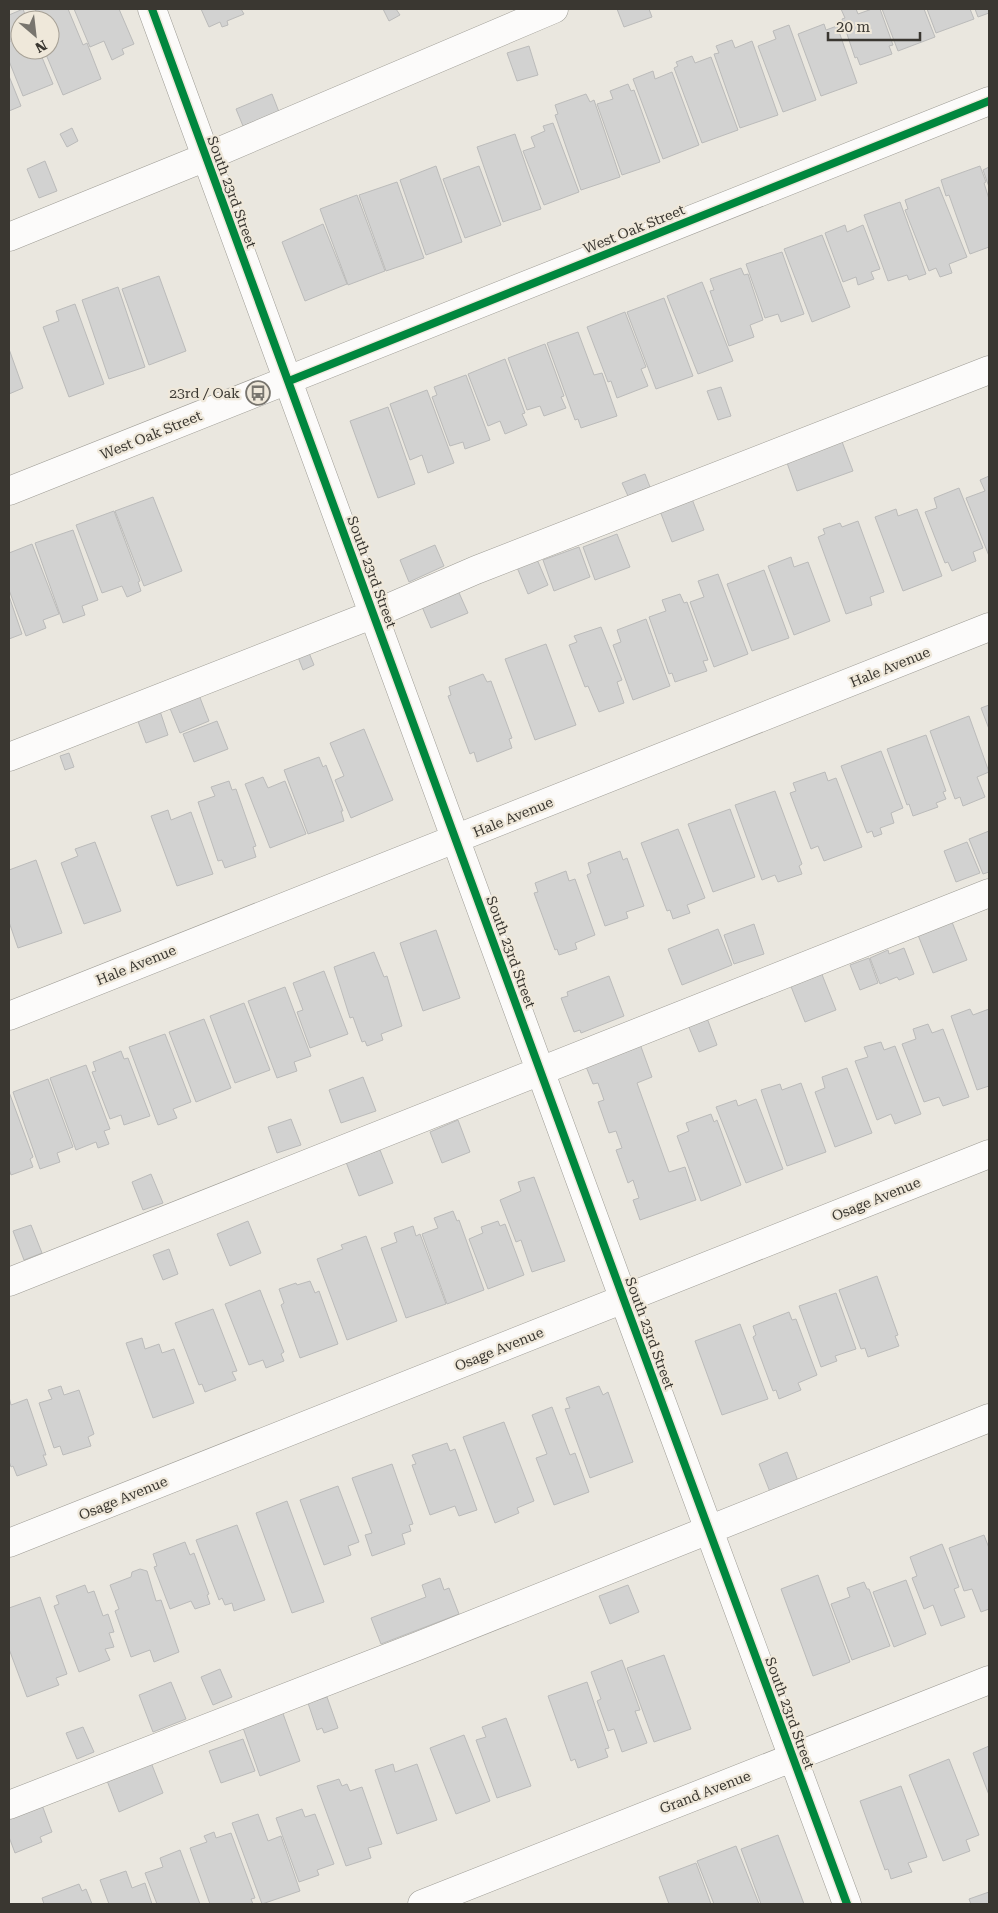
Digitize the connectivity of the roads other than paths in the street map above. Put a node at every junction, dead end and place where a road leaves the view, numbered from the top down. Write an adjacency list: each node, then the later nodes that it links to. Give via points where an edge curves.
1 (152, 9): 4 (street, South 23rd Street)
2 (554, 9): 4 (street)
3 (989, 101): 7 (street, West Oak Street)
4 (206, 157): 5 (street); 7 (street, South 23rd Street)
5 (9, 237)
6 (989, 370): 9 (street, via 476,570)
7 (289, 381): 8 (street, West Oak Street); 9 (street, South 23rd Street)
8 (9, 492)
9 (374, 614): 11 (street); 12 (street, South 23rd Street)
10 (989, 627): 12 (street, Hale Avenue)
11 (9, 757)
12 (456, 840): 14 (street, Hale Avenue); 15 (street, South 23rd Street)
13 (989, 893): 15 (street)
14 (9, 1016)
15 (541, 1070): 17 (street); 18 (street, South 23rd Street)
16 (989, 1154): 18 (street, Osage Avenue)
17 (9, 1282)
18 (624, 1300): 20 (street, South 23rd Street); 21 (street, Osage Avenue)
19 (989, 1418): 20 (street)
20 (710, 1531): 23 (street, South 23rd Street); 24 (street)
21 (9, 1543)
22 (989, 1680): 23 (street, Grand Avenue)
23 (794, 1758): 25 (street, Grand Avenue); 26 (street, South 23rd Street)
24 (9, 1805)
25 (422, 1904)
26 (847, 1904)

